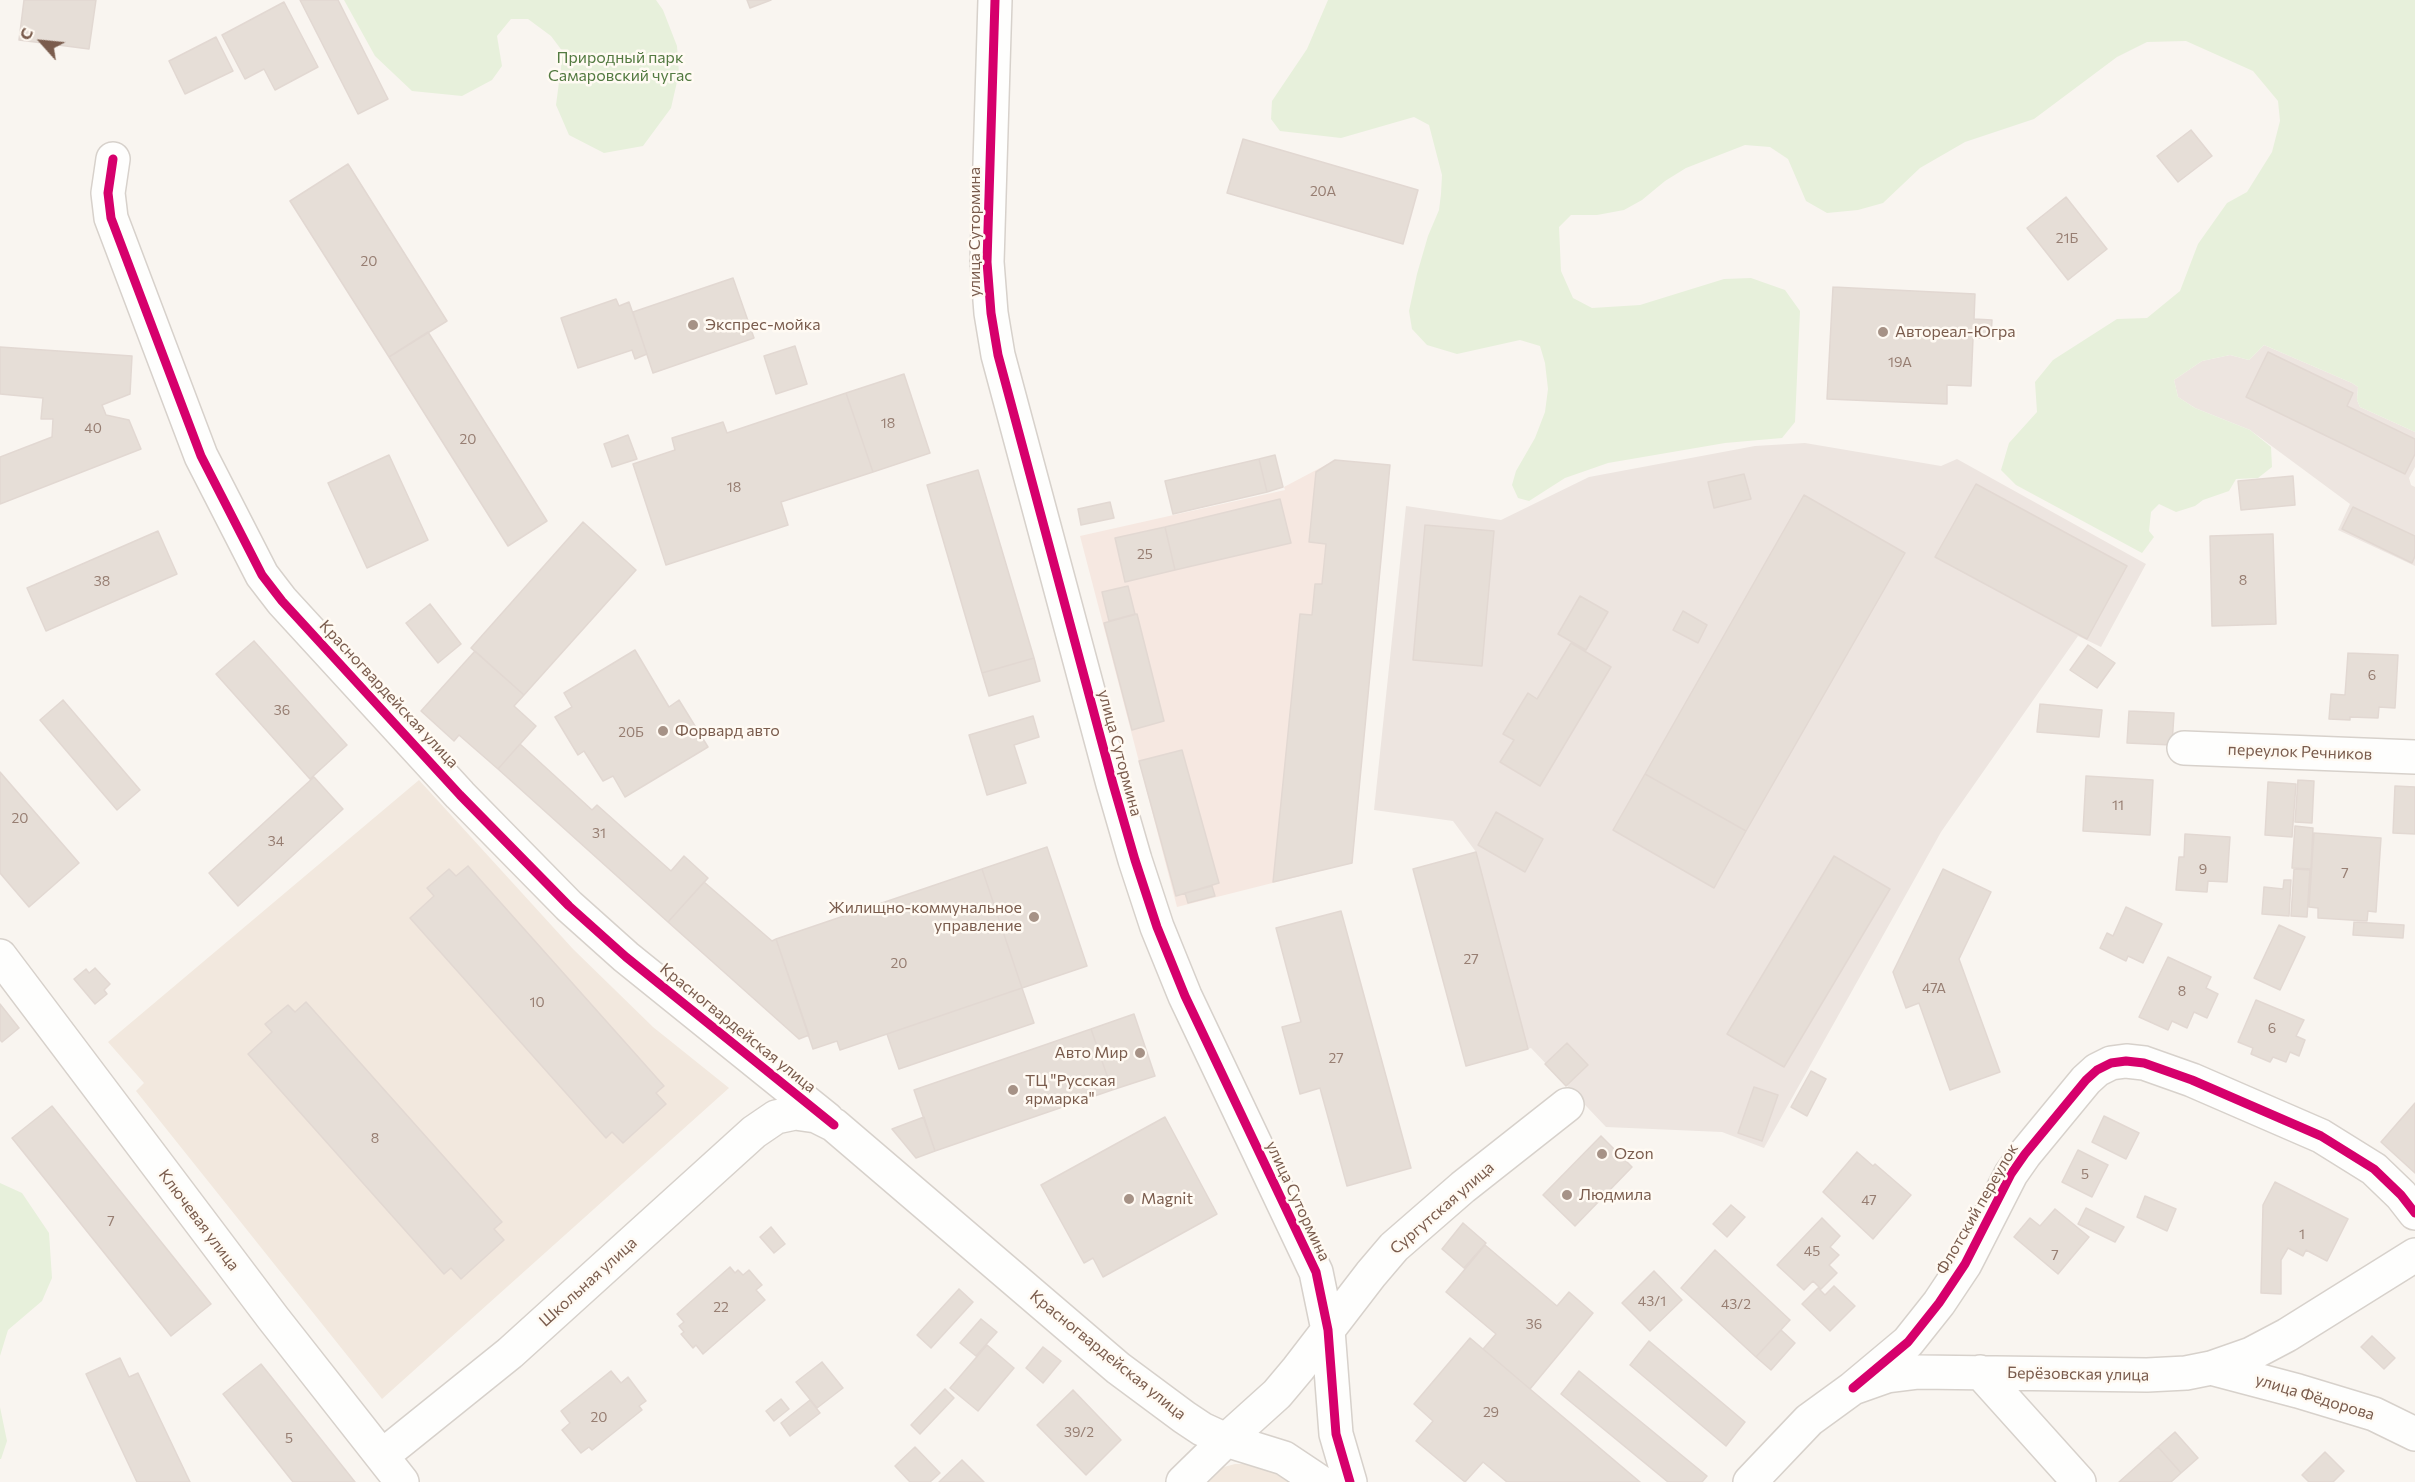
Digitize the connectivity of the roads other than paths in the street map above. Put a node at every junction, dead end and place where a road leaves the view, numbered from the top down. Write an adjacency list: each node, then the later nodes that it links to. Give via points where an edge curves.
1 (995, 0): 11 (street, улица Сутормина, via 987,262 991,314 1011,407 1134,860 1157,927 1185,996 1316,1272)
2 (113, 159): 8 (street, Красногвардейская улица, via 108,193 111,218 201,456 262,575 460,795 568,906)
3 (2184, 748): 4 (street, переулок Речников)
4 (2415, 756)
5 (0, 956): 17 (street, Ключевая улица)
6 (1567, 1105): 11 (street, Сургутская улица, via 1394,1247)
7 (795, 1113): 8 (street, Красногвардейская улица, via 816,1116); 17 (street, Школьная улица, via 776,1117 754,1132 510,1353)
8 (834, 1125): 16 (street, Красногвардейская улица, via 1144,1388 1202,1429)
9 (2415, 1213): 14 (street, Флотский переулок, via 2374,1169 2320,1136 2144,1063 2111,1063 2086,1080 2025,1154 1965,1264 1939,1303 1908,1341)
10 (2415, 1255): 12 (street, Берёзовская улица, via 2287,1335 2251,1354)
11 (1329, 1330): 16 (street, Сургутская улица, via 1277,1394); 21 (street, улица Сутормина, via 1336,1434)
12 (2211, 1368): 13 (street, Берёзовская улица, via 2147,1375); 15 (street, улица Фёдорова, via 2374,1414)
13 (1980, 1372): 14 (street, Берёзовская улица, via 1919,1372 1887,1376); 23 (street)
14 (1852, 1388): 22 (street, Берёзовская улица, via 1809,1420)
15 (2415, 1434)
16 (1226, 1440): 19 (street, Сургутская улица); 20 (street, Красногвардейская улица, via 1284,1458)
17 (382, 1456): 18 (street, Ключевая улица)
18 (402, 1482)
19 (1183, 1482)
20 (1320, 1482)
21 (1350, 1482)
22 (1750, 1482)
23 (2079, 1482)

